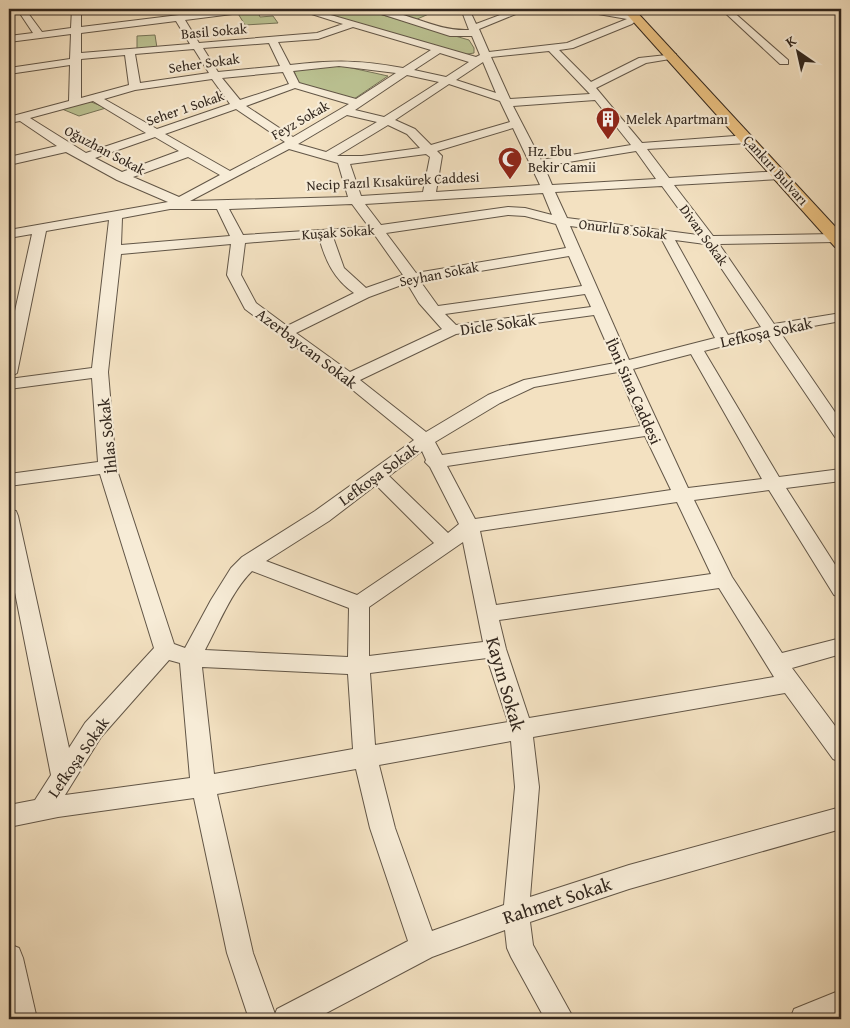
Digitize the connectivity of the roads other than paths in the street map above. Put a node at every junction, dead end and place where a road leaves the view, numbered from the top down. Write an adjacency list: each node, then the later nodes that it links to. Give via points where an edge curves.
1 (21, 9): 17 (street)
2 (76, 9): 15 (street)
3 (248, 9): 12 (street)
4 (301, 9): 13 (street)
5 (371, 9): 16 (street, via 453,34)
6 (465, 9): 16 (street, İbni Sina Caddesi)
7 (524, 9): 16 (street)
8 (587, 9): 11 (street)
9 (725, 9): 28 (street)
10 (135, 12): 14 (street)
11 (632, 13): 22 (street, via 629,22 573,44); 25 (main road, Çankırı Bulvarı)
12 (178, 17): 14 (street); 21 (street)
13 (353, 24): 20 (street, Basil Sokak); 23 (street)
14 (90, 27): 15 (street)
15 (75, 29): 17 (street); 27 (street)
16 (474, 31): 26 (street, İbni Sina Caddesi)
17 (38, 34): 18 (street)
18 (9, 39)
19 (272, 40): 20 (street, Basil Sokak); 21 (street, Basil Sokak); 30 (street)
20 (329, 42): 29 (street)
21 (196, 46): 24 (street, Basil Sokak); 33 (street)
22 (552, 48): 26 (street); 37 (street, Divan Sokak)
23 (438, 50): 26 (street); 32 (street, Feyz Sokak)
24 (130, 52): 27 (street, Basil Sokak); 36 (street)
25 (672, 56): 37 (street, via 643,60); 50 (main road, Çankırı Bulvarı)
26 (481, 58): 34 (street); 40 (street, İbni Sina Caddesi)
27 (76, 59): 31 (street, Basil Sokak); 41 (street)
28 (784, 62)
29 (339, 63): 30 (street, Seher Sokak); 32 (street, Seher Sokak)
30 (286, 68): 33 (street, Seher Sokak); 35 (street)
31 (9, 71)
32 (406, 72): 34 (street, Seher Sokak); 42 (street, Feyz Sokak)
33 (214, 76): 36 (street, Seher Sokak); 43 (street)
34 (446, 80): 40 (street, Seher Sokak); 47 (street)
35 (295, 85): 42 (street); 43 (street, Seher 1 Sokak)
36 (135, 87): 39 (street, Seher Sokak)
37 (590, 87): 38 (street, Divan Sokak)
38 (597, 97): 40 (street); 52 (street, Divan Sokak)
39 (93, 98): 41 (street, Seher Sokak); 49 (street)
40 (506, 101): 48 (street, İbni Sina Caddesi)
41 (76, 102): 45 (street, Seher Sokak)
42 (358, 103): 44 (street, Feyz Sokak)
43 (238, 105): 49 (street, Seher 1 Sokak); 51 (street)
44 (346, 111): 47 (street); 51 (street, Feyz Sokak)
45 (22, 117): 46 (street, Seher Sokak); 53 (street, Oğuzhan Sokak)
46 (9, 120)
47 (385, 122): 54 (street, via 407,129); 56 (street)
48 (517, 123): 54 (street); 60 (street, İbni Sina Caddesi)
49 (154, 134): 55 (street); 57 (street, Seher 1 Sokak)
50 (748, 139): 52 (street); 61 (main road, Çankırı Bulvarı)
51 (290, 144): 56 (street); 62 (street, Feyz Sokak)
52 (639, 147): 60 (street); 64 (street, Divan Sokak)
53 (66, 148): 57 (street, Oğuzhan Sokak); 59 (street)
54 (428, 150): 58 (street); 66 (street, via 436,156)
55 (186, 153): 62 (street); 63 (street)
56 (328, 156): 58 (street)
57 (84, 158): 63 (street, Oğuzhan Sokak)
58 (343, 160): 67 (street)
59 (9, 161)
60 (537, 164): 65 (street, İbni Sina Caddesi)
61 (780, 175): 64 (street, Necip Fazıl Kısakürek Caddesi); 79 (main road, Çankırı Bulvarı)
62 (230, 176): 68 (street, Feyz Sokak)
63 (121, 177): 68 (street, Oğuzhan Sokak)
64 (665, 183): 65 (street, Necip Fazıl Kısakürek Caddesi); 78 (street, Divan Sokak)
65 (547, 190): 66 (street, Necip Fazıl Kısakürek Caddesi); 71 (street, İbni Sina Caddesi)
66 (429, 195): 67 (street, Necip Fazıl Kısakürek Caddesi)
67 (356, 200): 69 (street, Necip Fazıl Kısakürek Caddesi); 73 (street)
68 (175, 203): 69 (street, Necip Fazıl Kısakürek Caddesi); 70 (street, Necip Fazıl Kısakürek Caddesi)
69 (221, 205): 77 (street)
70 (116, 215): 72 (street, Necip Fazıl Kısakürek Caddesi); 80 (street, İhlas Sokak)
71 (560, 221): 73 (street, Kuşak Sokak, via 508,211); 76 (street, Onurlu 8 Sokak); 81 (street, İbni Sina Caddesi)
72 (40, 228): 75 (street, Necip Fazıl Kısakürek Caddesi); 95 (street)
73 (377, 230): 74 (street, Kuşak Sokak); 82 (street)
74 (325, 233): 77 (street, Kuşak Sokak); 84 (street, via 337,270)
75 (9, 234)
76 (666, 235): 78 (street, Onurlu 8 Sokak); 91 (street)
77 (239, 239): 80 (street, Kuşak Sokak); 90 (street, Azerbaycan Sokak, via 234,275 250,306)
78 (710, 240): 79 (street, Onurlu 8 Sokak); 88 (street, Divan Sokak)
79 (839, 241)
80 (114, 250): 94 (street, İhlas Sokak)
81 (572, 251): 82 (street, Seyhan Sokak); 83 (street, İbni Sina Caddesi)
82 (411, 277): 84 (street, Seyhan Sokak); 86 (street)
83 (589, 289): 85 (street, İbni Sina Caddesi); 86 (street)
84 (364, 294): 90 (street, Seyhan Sokak)
85 (598, 310): 89 (street, Dicle Sokak); 93 (street, İbni Sina Caddesi)
86 (434, 311): 89 (street)
87 (841, 317): 88 (street, Lefkoşa Sokak)
88 (770, 329): 91 (street, Lefkoşa Sokak); 98 (street, Divan Sokak)
89 (452, 330): 96 (street, Dicle Sokak)
90 (286, 332): 96 (street, Azerbaycan Sokak)
91 (724, 340): 92 (street, Lefkoşa Sokak)
92 (695, 348): 93 (street, Lefkoşa Sokak); 107 (street)
93 (622, 367): 99 (street, İbni Sina Caddesi); 101 (street, Lefkoşa Sokak, via 530,383 494,399)
94 (100, 372): 97 (street); 103 (street, İhlas Sokak)
95 (9, 373)
96 (349, 379): 101 (street, Azerbaycan Sokak)
97 (9, 384)
98 (834, 412): 100 (street, Divan Sokak)
99 (651, 430): 102 (street); 108 (street, İbni Sina Caddesi)
100 (841, 433)
101 (425, 440): 102 (street, Kayın Sokak); 104 (street, Lefkoşa Sokak)
102 (434, 462): 110 (street, Kayın Sokak)
103 (107, 467): 106 (street); 119 (street, İhlas Sokak)
104 (377, 475): 111 (street); 112 (street, Lefkoşa Sokak, via 322,516)
105 (841, 476): 107 (street)
106 (9, 480)
107 (774, 484): 108 (street); 114 (street)
108 (683, 495): 110 (street); 113 (street, İbni Sina Caddesi)
109 (9, 516): 127 (street)
110 (469, 526): 111 (street); 116 (street, Kayın Sokak)
111 (447, 544): 115 (street)
112 (249, 562): 115 (street); 120 (street, Lefkoşa Sokak, via 218,605)
113 (724, 580): 116 (street); 121 (street, İbni Sina Caddesi)
114 (841, 590)
115 (359, 604): 122 (street)
116 (488, 614): 118 (street, Kayın Sokak)
117 (841, 646): 121 (street)
118 (495, 649): 122 (street); 124 (street, Kayın Sokak)
119 (165, 650): 120 (street); 127 (street, Lefkoşa Sokak, via 93,730)
120 (190, 658): 122 (street); 128 (street)
121 (776, 663): 123 (street, İbni Sina Caddesi)
122 (358, 666): 126 (street)
123 (790, 683): 124 (street); 125 (street, İbni Sina Caddesi)
124 (521, 728): 126 (street); 132 (street, Kayın Sokak, via 527,787)
125 (841, 752)
126 (366, 756): 128 (street); 133 (street, via 380,818)
127 (63, 777): 129 (street, Lefkoşa Sokak)
128 (203, 786): 129 (street); 137 (street, via 240,953)
129 (43, 808): 130 (street)
130 (9, 816)
131 (841, 818): 132 (street, Rahmet Sokak, via 629,877)
132 (516, 913): 133 (street, Rahmet Sokak); 139 (street, Kayın Sokak, via 520,948)
133 (424, 947): 138 (street, Rahmet Sokak)
134 (9, 958): 136 (street)
135 (841, 1004): 140 (street)
136 (23, 1019)
137 (263, 1019)
138 (287, 1019)
139 (560, 1019)
140 (804, 1019)

